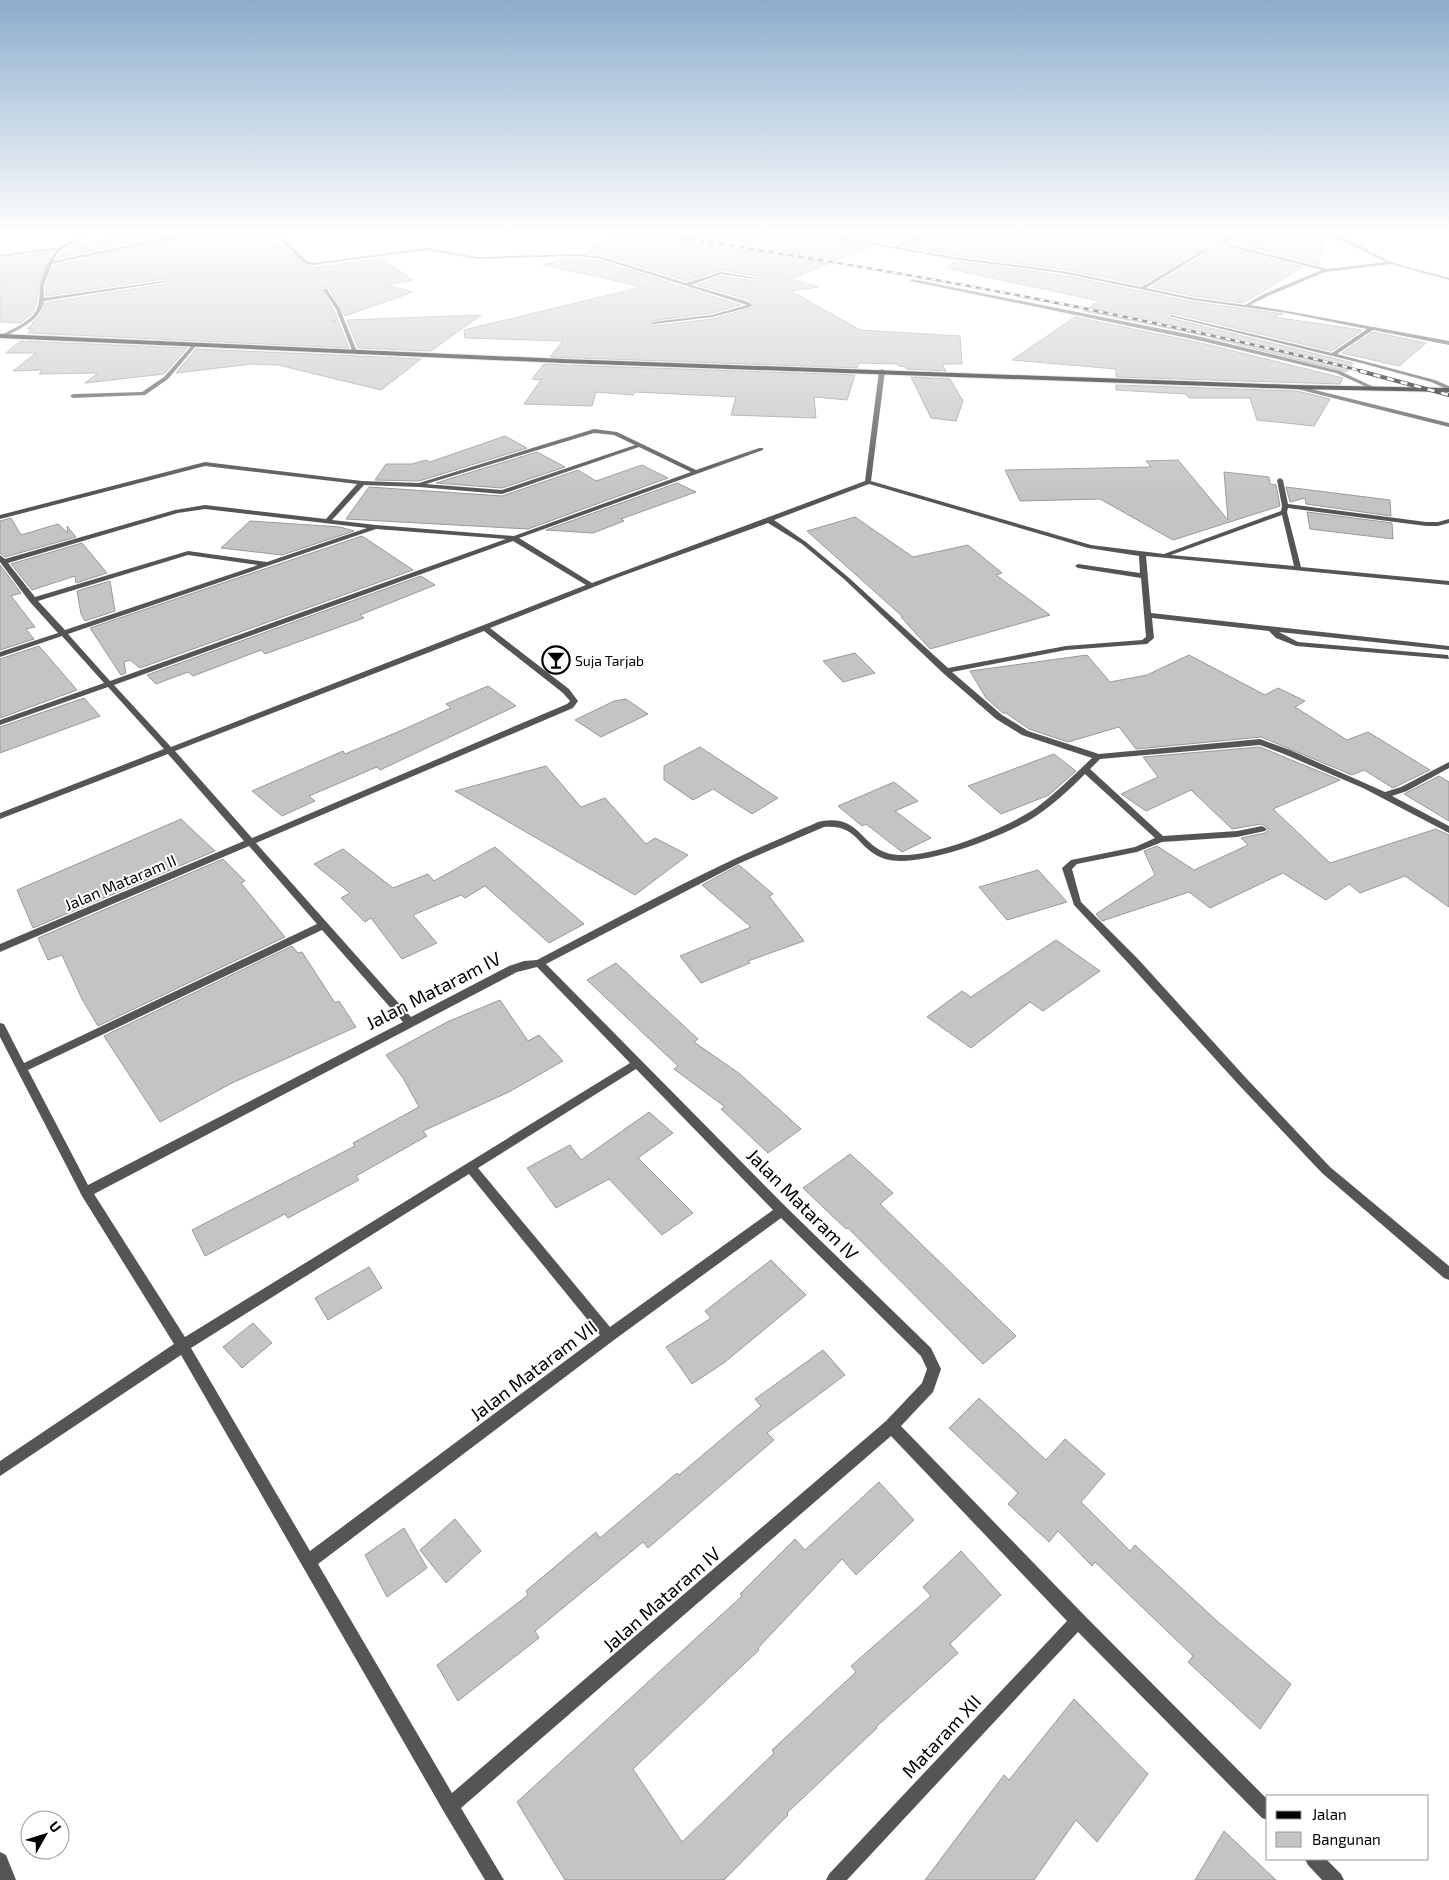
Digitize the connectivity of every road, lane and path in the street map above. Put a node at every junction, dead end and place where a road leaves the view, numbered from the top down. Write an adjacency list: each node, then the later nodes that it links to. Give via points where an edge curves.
1 (29, 321): 9 (street)
2 (343, 321): 12 (street)
3 (666, 321): 7 (street)
4 (1113, 321): 16 (street, via 1343,373)
5 (1191, 321): 13 (street)
6 (1333, 321): 8 (street)
7 (654, 322)
8 (1372, 328): 10 (street); 13 (street)
9 (1, 336): 11 (main road)
10 (1449, 343)
11 (194, 345): 12 (main road); 18 (street, via 166,378 143,394)
12 (356, 353): 14 (main road)
13 (1333, 355): 17 (street, via 1433,380)
14 (882, 371): 15 (main road); 24 (street)
15 (1295, 387): 16 (main road); 19 (street)
16 (1373, 388): 17 (main road)
17 (1447, 389)
18 (73, 396)
19 (1449, 425)
20 (640, 445): 22 (street); 26 (street, via 502,492); 26 (street, via 606,431 582,432)
21 (761, 449): 22 (street)
22 (695, 472): 33 (street)
23 (1280, 480): 27 (street)
24 (868, 482): 29 (street); 34 (street, via 1073,543)
25 (362, 483): 26 (street); 28 (street, via 205,464); 31 (street)
26 (419, 484)
27 (1285, 509): 30 (street, via 1426,524); 35 (street); 39 (street)
28 (0, 517)
29 (767, 519): 42 (street); 50 (street, via 804,543 846,578)
30 (1449, 520)
31 (328, 521): 32 (street); 36 (street, via 205,507 188,508)
32 (376, 528): 33 (street); 37 (street)
33 (512, 537): 42 (street); 51 (street)
34 (1142, 554): 35 (street); 40 (street)
35 (1162, 555): 39 (street)
36 (2, 560): 43 (street)
37 (270, 564): 43 (street, via 188,553); 47 (street)
38 (1078, 566): 40 (street)
39 (1298, 568): 41 (street)
40 (1144, 576): 44 (street)
41 (1449, 583)
42 (592, 586): 45 (street)
43 (33, 600): 47 (street)
44 (1148, 615): 46 (street); 50 (street, via 1150,638 1144,642 1066,648)
45 (484, 628): 53 (street); 62 (street, Jalan Mataram II, via 566,691 574,701 570,706)
46 (1272, 629): 48 (street, via 1440,647); 48 (street, via 1296,644)
47 (64, 633): 49 (street); 51 (street)
48 (1449, 654)
49 (0, 655)
50 (946, 671): 54 (street, via 999,717 1025,733)
51 (110, 683): 52 (street); 53 (street)
52 (0, 723)
53 (169, 750): 58 (street); 62 (street)
54 (1098, 757): 56 (street); 57 (street, via 1260,742)
55 (1449, 765): 57 (street, via 1404,789)
56 (1085, 769): 61 (street); 65 (street, via 1029,817 943,851 890,857 871,848 844,823 822,824 737,861)
57 (1385, 795): 60 (street)
58 (0, 816)
59 (1262, 829): 61 (street, via 1237,834)
60 (1449, 830)
61 (1161, 839): 73 (street, via 1137,849 1074,862 1067,868 1077,903 1326,1170)
62 (251, 843): 63 (street); 64 (street, Jalan Mataram II)
63 (323, 924): 66 (street); 69 (street)
64 (0, 948)
65 (539, 964): 66 (street, Jalan Mataram IV, via 513,969); 68 (street, Jalan Mataram IV)
66 (410, 1023): 71 (street, Jalan Mataram IV)
67 (0, 1027): 69 (street)
68 (638, 1063): 70 (street); 72 (street, Jalan Mataram IV)
69 (21, 1069): 71 (street)
70 (470, 1167): 74 (street); 75 (street)
71 (86, 1192): 75 (street)
72 (782, 1211): 74 (street, Jalan Mataram VII); 76 (street, Jalan Mataram IV, via 926,1352 934,1369 928,1387)
73 (1449, 1274)
74 (609, 1336): 78 (street, Jalan Mataram VII)
75 (183, 1346): 77 (street); 78 (street)
76 (891, 1426): 79 (street); 80 (street, Jalan Mataram IV)
77 (0, 1469)
78 (308, 1562): 80 (street)
79 (1078, 1621): 81 (street); 86 (street, Mataram XII)
80 (450, 1806): 85 (street)
81 (1266, 1810)
82 (1315, 1860): 87 (street)
83 (0, 1861): 84 (street)
84 (7, 1880)
85 (495, 1880)
86 (834, 1880)
87 (1335, 1880)

